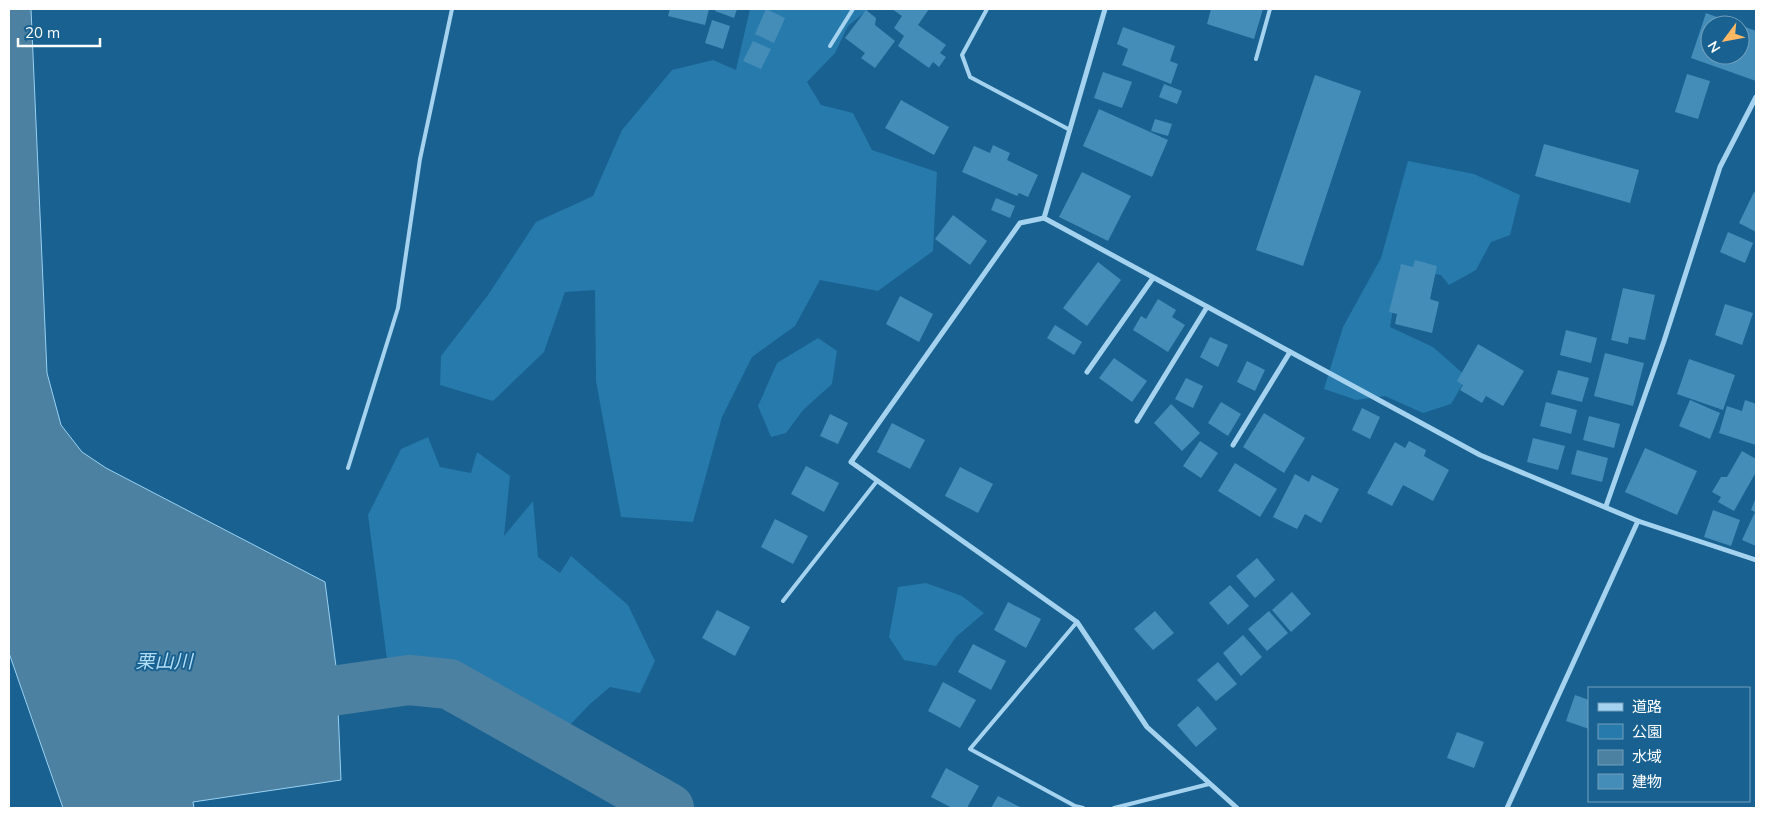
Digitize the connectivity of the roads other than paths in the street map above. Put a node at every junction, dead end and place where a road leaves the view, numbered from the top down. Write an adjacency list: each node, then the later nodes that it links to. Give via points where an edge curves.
1 (452, 9): 17 (lane, via 420,159 398,308)
2 (853, 9): 6 (lane)
3 (987, 9): 9 (lane, via 962,55 970,77)
4 (1105, 9): 9 (street)
5 (1270, 9): 7 (lane)
6 (830, 46)
7 (1256, 59)
8 (1756, 97): 19 (street, via 1720,167)
9 (1070, 130): 10 (street)
10 (1044, 218): 11 (street); 18 (street, via 1020,223 851,462)
11 (1153, 278): 12 (street); 14 (street)
12 (1207, 307): 13 (street); 15 (street)
13 (1290, 352): 16 (street); 19 (street, via 1480,455)
14 (1087, 372)
15 (1137, 421)
16 (1233, 445)
17 (348, 468)
18 (877, 481): 22 (lane); 23 (street)
19 (1606, 506): 20 (street)
20 (1638, 520): 21 (street); 28 (street)
21 (1756, 560)
22 (783, 601)
23 (1077, 622): 24 (street, via 1147,727); 25 (lane, via 970,749)
24 (1209, 784): 26 (lane); 27 (street)
25 (1083, 808)
26 (1114, 808)
27 (1237, 808)
28 (1507, 808)

